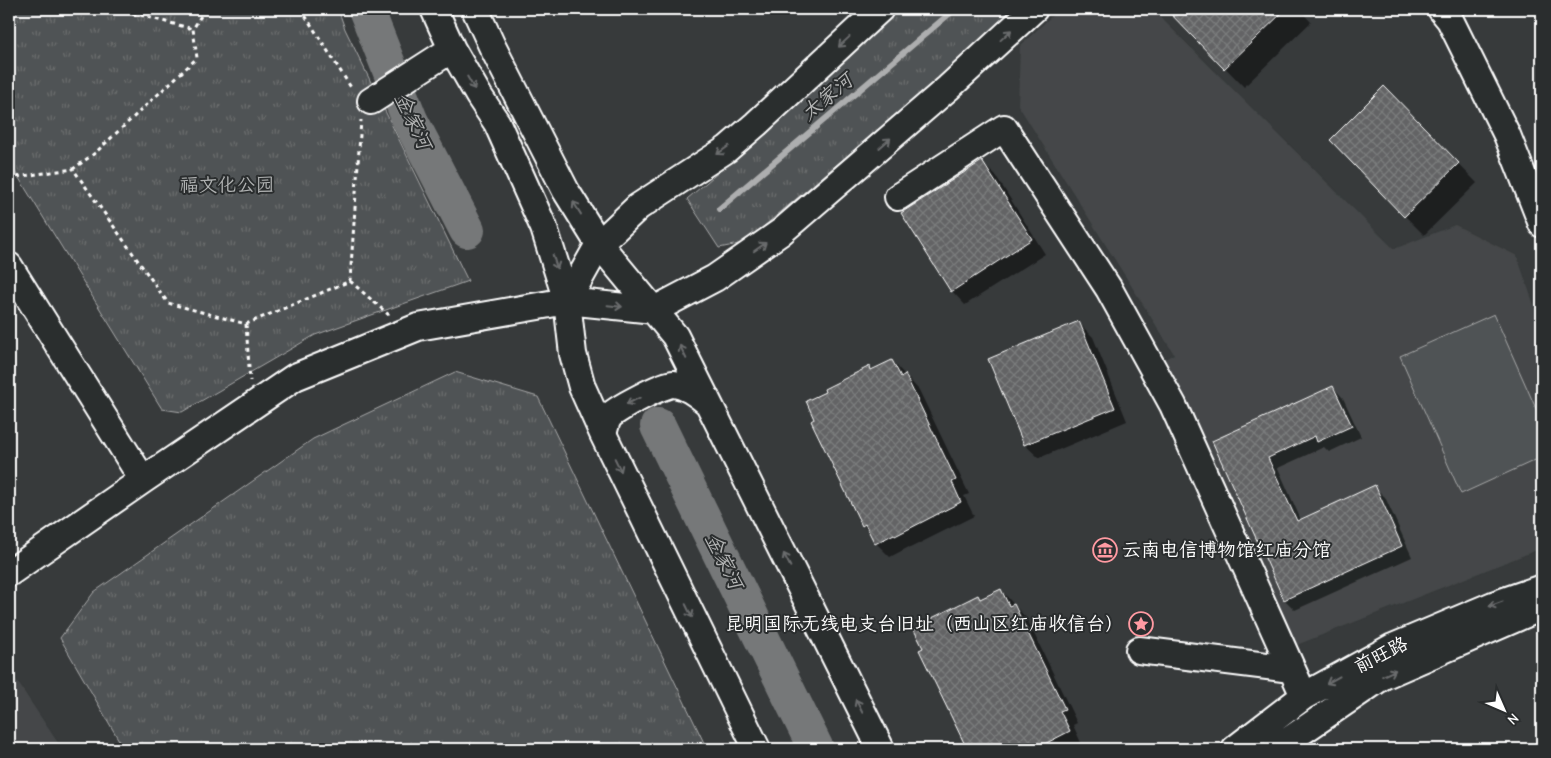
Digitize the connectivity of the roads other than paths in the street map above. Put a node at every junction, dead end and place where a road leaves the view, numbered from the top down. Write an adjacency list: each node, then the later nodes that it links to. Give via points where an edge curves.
1 (434, 9): 6 (street)
2 (475, 9): 10 (street, one-way to 2, via 566,190)
3 (880, 9): 10 (street, one-way to 10, via 727,149 638,207)
4 (1034, 9): 13 (street, one-way to 4, via 715,278 781,232)
5 (1440, 9): 9 (street, via 1450,20 1507,135)
6 (452, 49): 7 (street); 12 (street, one-way to 12, via 497,122 544,228)
7 (367, 103)
8 (898, 198): 21 (street, via 1004,128 1109,289 1173,406)
9 (1542, 224)
10 (599, 244): 12 (street); 13 (street)
11 (9, 266): 16 (street)
12 (567, 301): 13 (street, one-way to 13); 15 (street, via 573,354 582,387); 16 (street, via 418,327 296,378)
13 (654, 310): 14 (street, one-way to 13, via 675,336)
14 (707, 402): 15 (street, one-way to 15, via 692,390 670,383 617,409 608,417); 24 (street, one-way to 14)
15 (603, 434): 23 (street, one-way to 23)
16 (143, 480): 17 (street)
17 (9, 573)
18 (1542, 588): 22 (street, 前旺路, one-way to 22, via 1493,604 1393,647)
19 (1542, 606): 26 (street, 前旺路, one-way to 19, via 1383,676)
20 (1139, 650): 21 (street)
21 (1291, 670): 22 (street)
22 (1304, 696): 25 (street, 前旺路)
23 (757, 749)
24 (881, 749)
25 (1235, 749)
26 (1276, 749)

